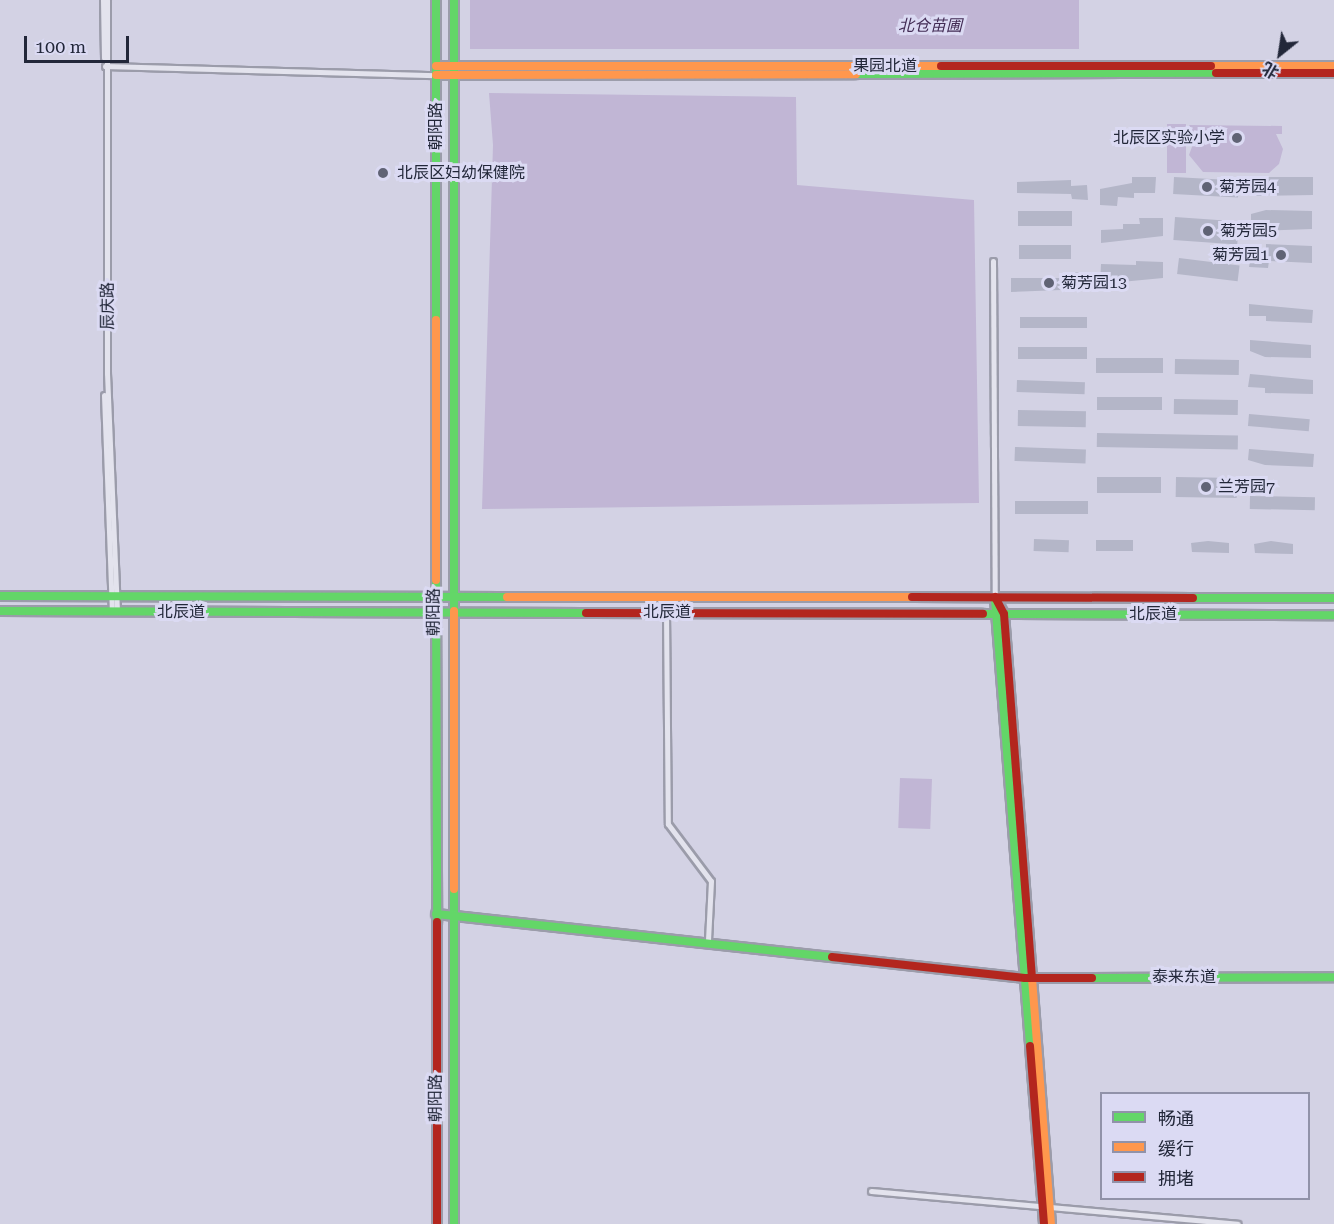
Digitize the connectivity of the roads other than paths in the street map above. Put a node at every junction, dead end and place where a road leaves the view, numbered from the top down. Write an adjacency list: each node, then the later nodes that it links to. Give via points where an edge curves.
1 (105, 0): 4 (street, 辰庆路)
2 (436, 0): 7 (main road, 朝阳路)
3 (454, 0): 5 (main road, 朝阳路)
4 (105, 66): 7 (street); 12 (street, 辰庆路)
5 (453, 66): 6 (main road, 果园北道); 7 (main road, 果园北道); 9 (main road, 朝阳路)
6 (1334, 66)
7 (436, 70): 9 (main road, 果园北道); 13 (main road, 朝阳路)
8 (1334, 73): 9 (main road, 果园北道)
9 (454, 75): 14 (main road, 朝阳路)
10 (993, 261): 15 (street)
11 (0, 596): 12 (main road, 北辰道)
12 (113, 596): 13 (main road, 北辰道); 18 (street, 辰庆路)
13 (434, 597): 14 (main road, 北辰道); 21 (main road, 朝阳路)
14 (454, 597): 15 (main road, 北辰道); 19 (main road, 朝阳路)
15 (995, 597): 16 (main road, 北辰道); 22 (main road)
16 (1334, 598)
17 (0, 611): 18 (main road, 北辰道)
18 (114, 612): 21 (main road, 北辰道)
19 (453, 612): 20 (main road, 北辰道); 21 (main road, 北辰道); 25 (main road, 朝阳路)
20 (666, 612): 22 (main road, 北辰道); 26 (street, via 668,824 711,881)
21 (434, 613): 24 (main road, 朝阳路)
22 (1000, 614): 23 (main road, 北辰道); 28 (main road)
23 (1334, 615)
24 (436, 914): 25 (main road, 泰来东道); 31 (main road, 朝阳路)
25 (454, 915): 26 (main road, 泰来东道); 32 (main road, 朝阳路)
26 (708, 940): 28 (main road, 泰来东道)
27 (1334, 977): 28 (main road, 泰来东道)
28 (1029, 978): 30 (main road)
29 (871, 1191): 30 (street)
30 (1048, 1206): 33 (main road); 34 (main road); 35 (street)
31 (437, 1224)
32 (454, 1224)
33 (1044, 1224)
34 (1051, 1224)
35 (1238, 1224)

